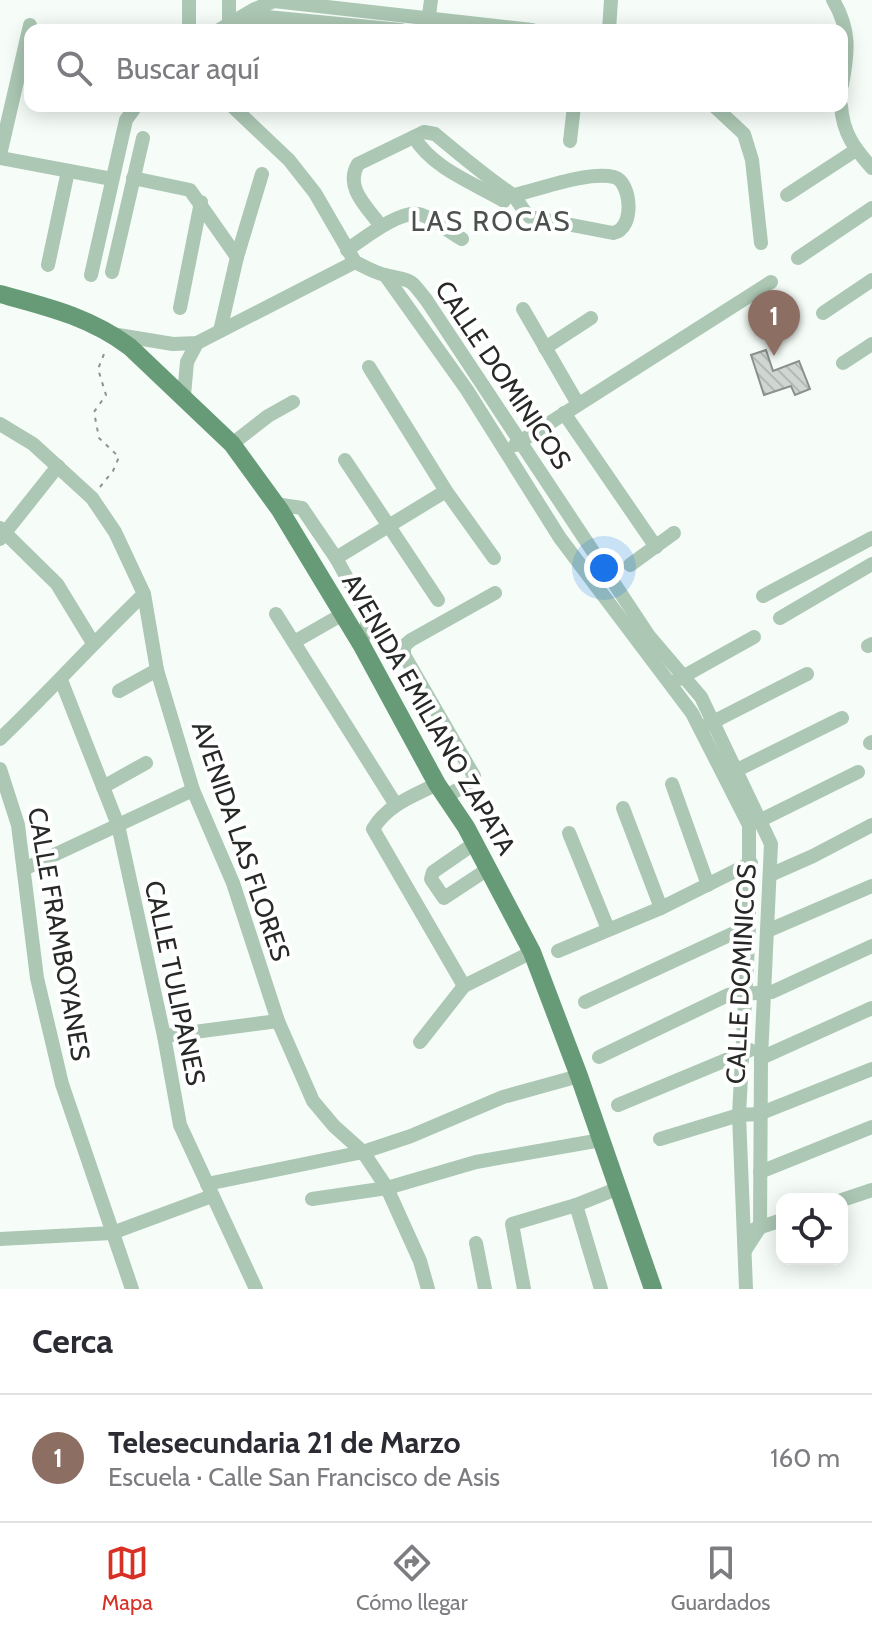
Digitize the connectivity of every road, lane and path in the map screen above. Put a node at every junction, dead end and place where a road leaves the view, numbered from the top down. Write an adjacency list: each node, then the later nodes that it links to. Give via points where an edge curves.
1 (189, 0): 9 (street)
2 (229, 0): 10 (street)
3 (431, 0): 13 (street)
4 (611, 0): 14 (street)
5 (833, 0): 15 (street)
6 (330, 3): 7 (street, via 274,1); 8 (street); 13 (street)
7 (255, 15): 8 (street); 11 (street)
8 (326, 22): 12 (street)
9 (189, 24)
10 (231, 24)
11 (240, 24)
12 (345, 24)
13 (428, 24)
14 (609, 24)
15 (842, 24)
16 (24, 51): 26 (street)
17 (132, 112): 31 (street)
18 (238, 112): 40 (street, via 315,193)
19 (573, 112): 24 (street)
20 (720, 112): 39 (street, via 744,134)
21 (841, 112): 25 (street)
22 (414, 137): 32 (street, via 435,134); 36 (street, via 421,149 462,179); 37 (street, via 358,164 353,173 352,184)
23 (143, 138): 30 (street)
24 (570, 141)
25 (856, 150): 27 (street); 33 (street)
26 (0, 156): 28 (street)
27 (872, 168)
28 (68, 171): 31 (street); 43 (street)
29 (262, 174): 41 (street)
30 (133, 178): 34 (street, via 190,190); 44 (street)
31 (112, 179): 45 (street)
32 (514, 195): 36 (street); 36 (street, via 615,177 625,186 629,217 620,232 613,233)
33 (787, 195)
34 (201, 202): 41 (street); 50 (street)
35 (872, 208): 42 (street)
36 (521, 211)
37 (381, 226): 38 (street, via 420,213); 40 (street)
38 (462, 239)
39 (761, 243)
40 (351, 256): 46 (street, CALLE DOMINICOS); 54 (street)
41 (237, 257): 54 (street)
42 (798, 258)
43 (48, 265)
44 (112, 272)
45 (91, 275)
46 (385, 275): 66 (street, CALLE DOMINICOS, via 413,283); 68 (street, CALLE DOMINICOS)
47 (872, 280): 52 (street)
48 (771, 282): 63 (street)
49 (0, 294): 55 (main road, AVENIDA EMILIANO ZAPATA, via 69,312)
50 (180, 308)
51 (523, 309): 58 (street)
52 (823, 313)
53 (591, 318): 58 (street)
54 (220, 331): 56 (street)
55 (112, 334): 56 (street); 61 (main road, AVENIDA EMILIANO ZAPATA); 72 (path, via 98,369 106,395 94,412 99,438 119,457)
56 (197, 343): 61 (street, via 187,362)
57 (872, 344): 59 (street)
58 (545, 348): 63 (street)
59 (843, 363)
60 (369, 367): 71 (street)
61 (184, 395): 67 (main road, AVENIDA EMILIANO ZAPATA)
62 (293, 402): 67 (street)
63 (578, 404): 64 (street)
64 (564, 413): 66 (street); 78 (street)
65 (0, 424): 70 (street, AVENIDA LAS FLORES)
66 (520, 442): 68 (street); 83 (street, CALLE DOMINICOS)
67 (232, 444): 73 (main road, AVENIDA EMILIANO ZAPATA)
68 (506, 451): 84 (street, CALLE DOMINICOS)
69 (345, 460): 74 (street)
70 (58, 466): 72 (street, AVENIDA LAS FLORES); 75 (street)
71 (446, 491): 74 (street); 80 (street)
72 (92, 498): 86 (street, AVENIDA LAS FLORES, via 115,532)
73 (275, 504): 79 (street, via 302,508); 90 (main road, AVENIDA EMILIANO ZAPATA)
74 (388, 527): 79 (street); 88 (street)
75 (2, 533): 94 (street, via 57,584)
76 (674, 533): 78 (street)
77 (872, 538): 87 (street)
78 (656, 547): 82 (street)
79 (336, 558): 95 (street, via 369,618)
80 (494, 558)
81 (872, 564): 91 (street)
82 (630, 565)
83 (610, 578): 84 (street); 98 (street, CALLE DOMINICOS)
84 (597, 588): 100 (street, CALLE DOMINICOS)
85 (495, 593): 114 (street, via 404,646 404,655 474,776 470,784)
86 (144, 594): 94 (street); 96 (street, AVENIDA LAS FLORES)
87 (763, 596)
88 (438, 600)
89 (276, 614): 93 (street)
90 (343, 614): 93 (street); 95 (main road, AVENIDA EMILIANO ZAPATA)
91 (780, 618)
92 (754, 637): 98 (street)
93 (294, 642): 115 (street)
94 (93, 643): 99 (street)
95 (361, 644): 114 (main road, AVENIDA EMILIANO ZAPATA)
96 (157, 670): 101 (street); 113 (street, AVENIDA LAS FLORES)
97 (807, 674): 103 (street)
98 (683, 676): 100 (street); 103 (street, CALLE DOMINICOS)
99 (61, 680): 105 (street); 112 (street, CALLE TULIPANES)
100 (669, 685): 104 (street, CALLE DOMINICOS)
101 (119, 691)
102 (842, 718): 108 (street)
103 (714, 721): 104 (street); 108 (street, CALLE DOMINICOS)
104 (699, 728): 110 (street, CALLE DOMINICOS)
105 (0, 739)
106 (146, 763): 112 (street)
107 (0, 769): 123 (street, CALLE FRAMBOYANES, via 18,825)
108 (738, 770): 110 (street); 117 (street, CALLE DOMINICOS)
109 (858, 772): 117 (street)
110 (723, 776): 122 (street, CALLE DOMINICOS, via 749,825)
111 (672, 784): 126 (street)
112 (103, 787): 118 (street, CALLE TULIPANES)
113 (193, 790): 118 (street); 140 (street, AVENIDA LAS FLORES, via 233,883)
114 (442, 790): 115 (street); 121 (main road, AVENIDA EMILIANO ZAPATA)
115 (396, 805): 135 (street, via 373,829)
116 (623, 808): 128 (street)
117 (761, 820): 125 (street, CALLE DOMINICOS, via 771,844)
118 (118, 825): 123 (street); 141 (street, CALLE TULIPANES)
119 (872, 825): 125 (street)
120 (569, 833): 130 (street)
121 (475, 843): 124 (main road, AVENIDA EMILIANO ZAPATA); 124 (street, via 433,872 431,879 444,898)
122 (751, 863): 126 (street); 129 (street, CALLE DOMINICOS)
123 (24, 869): 165 (street, CALLE FRAMBOYANES, via 37,978 62,1084)
124 (488, 869): 134 (main road, AVENIDA EMILIANO ZAPATA)
125 (770, 875): 131 (street, CALLE DOMINICOS)
126 (708, 885): 128 (street)
127 (872, 886): 131 (street)
128 (661, 908): 130 (street)
129 (749, 926): 136 (street, CALLE DOMINICOS); 138 (street)
130 (608, 929): 133 (street)
131 (767, 931): 137 (street, CALLE DOMINICOS)
132 (872, 946): 137 (street)
133 (558, 951)
134 (532, 952): 135 (street); 147 (main road, AVENIDA EMILIANO ZAPATA)
135 (464, 986): 142 (street)
136 (746, 993): 137 (street); 143 (street, CALLE DOMINICOS); 145 (street, via 728,995)
137 (764, 994): 144 (street, CALLE DOMINICOS)
138 (585, 1002)
139 (872, 1008): 144 (street)
140 (278, 1021): 141 (street); 154 (street, AVENIDA LAS FLORES, via 313,1101)
141 (164, 1036): 158 (street, CALLE TULIPANES, via 180,1125)
142 (420, 1042)
143 (743, 1052): 144 (street); 148 (street); 150 (street, CALLE DOMINICOS)
144 (761, 1052): 149 (street, CALLE DOMINICOS)
145 (599, 1057)
146 (872, 1069): 149 (street)
147 (579, 1076): 153 (main road, AVENIDA EMILIANO ZAPATA); 154 (street, via 503,1097)
148 (618, 1105)
149 (759, 1114): 150 (street); 155 (street, CALLE DOMINICOS)
150 (739, 1115): 152 (street); 167 (street, CALLE DOMINICOS)
151 (872, 1127): 155 (street)
152 (660, 1139)
153 (601, 1140): 156 (street, via 476,1162); 157 (main road, AVENIDA EMILIANO ZAPATA)
154 (363, 1152): 156 (street, AVENIDA LAS FLORES); 158 (street)
155 (760, 1172): 164 (street, CALLE DOMINICOS)
156 (387, 1188): 161 (street); 172 (street, AVENIDA LAS FLORES)
157 (619, 1188): 162 (street); 169 (main road, AVENIDA EMILIANO ZAPATA)
158 (210, 1190): 165 (street); 171 (street, CALLE TULIPANES)
159 (872, 1190): 160 (street)
160 (848, 1198)
161 (312, 1199)
162 (576, 1205): 174 (street, via 512,1224); 175 (street)
163 (776, 1222): 164 (street)
164 (760, 1227): 167 (street)
165 (112, 1233): 166 (street); 170 (street, CALLE FRAMBOYANES)
166 (0, 1239)
167 (745, 1242): 177 (street, CALLE DOMINICOS)
168 (476, 1243): 173 (street)
169 (653, 1288): 176 (street)
170 (132, 1289)
171 (256, 1289)
172 (428, 1289)
173 (485, 1289)
174 (524, 1289)
175 (601, 1289)
176 (637, 1289)
177 (746, 1289)

